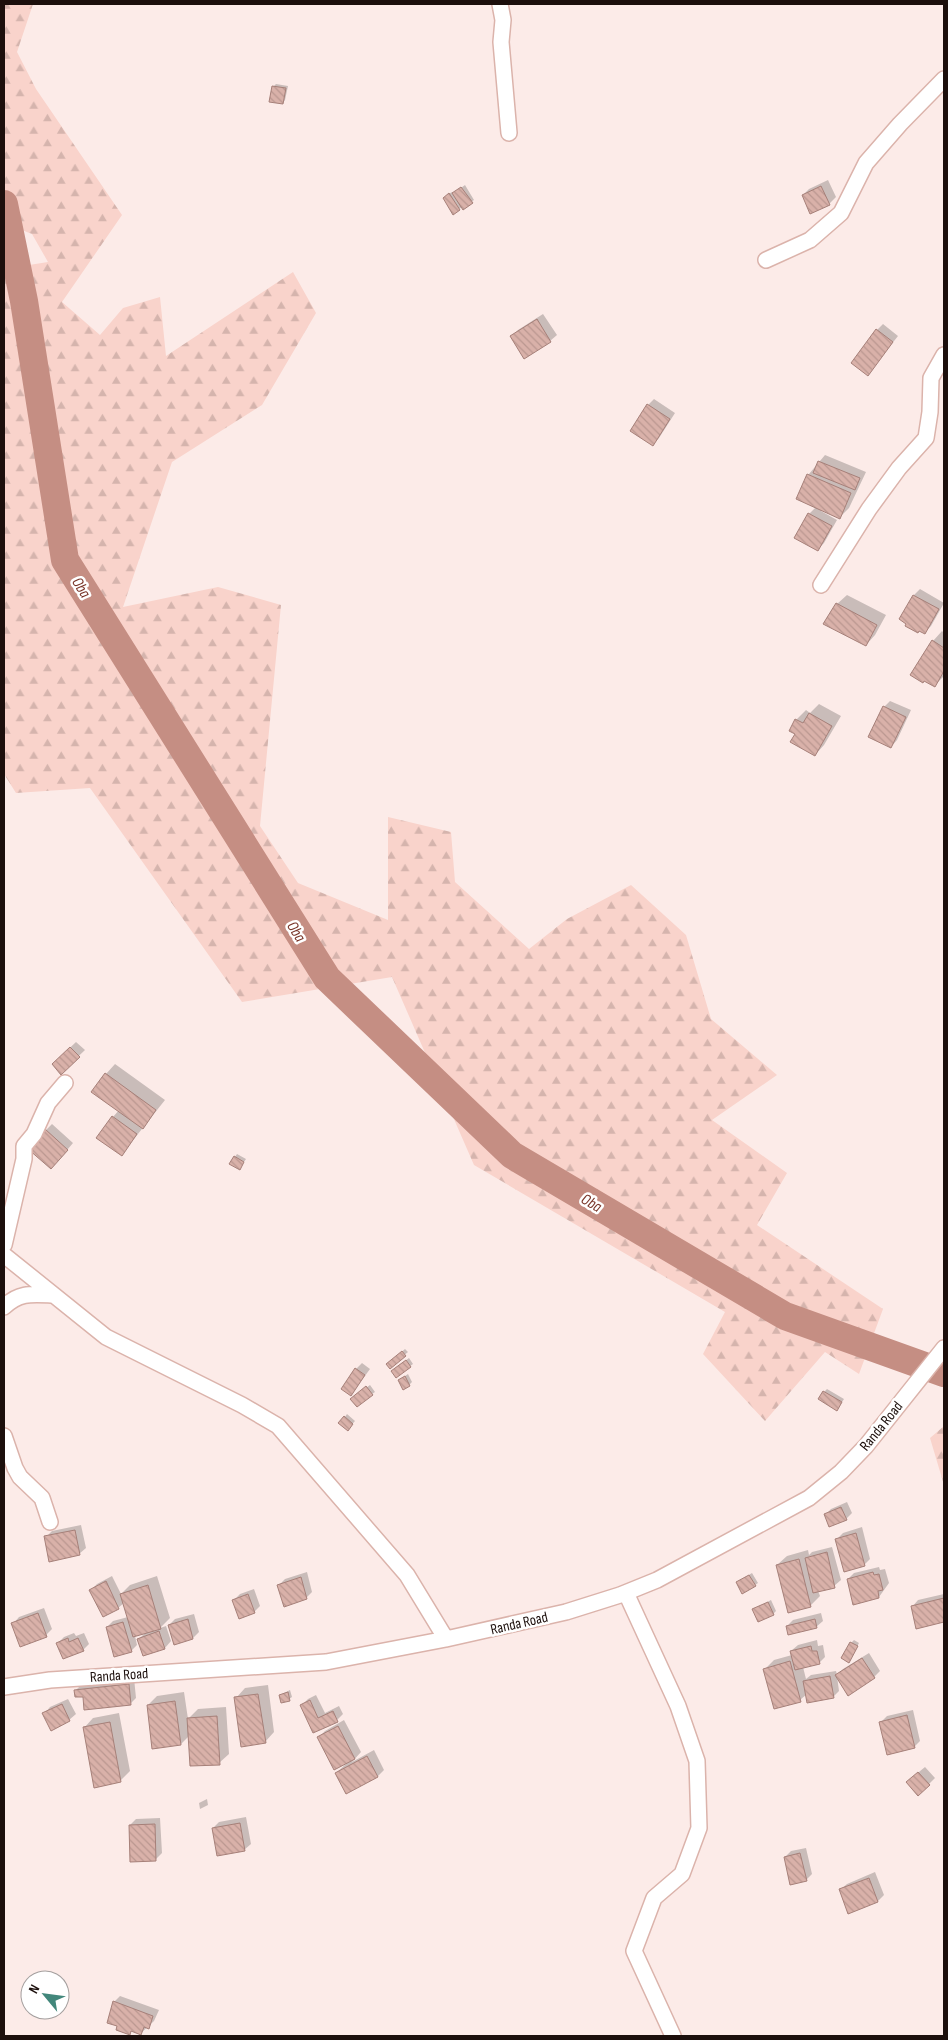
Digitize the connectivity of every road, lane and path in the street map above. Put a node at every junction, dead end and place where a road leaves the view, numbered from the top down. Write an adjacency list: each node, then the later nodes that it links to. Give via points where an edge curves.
1 (500, 4): 3 (street, via 504,20 501,42)
2 (944, 79): 4 (street, via 866,163 841,213 810,240)
3 (509, 133)
4 (766, 260)
5 (944, 355): 6 (street, via 931,378 926,438 869,509)
6 (821, 585)
7 (65, 1083): 8 (street, via 48,1103 34,1134 24,1146 24,1159)
8 (4, 1244)
9 (4, 1255): 10 (street)
10 (53, 1295): 11 (street, via 31,1294 12,1298); 16 (street, via 112,1341 278,1426 407,1574)
11 (4, 1307)
12 (944, 1348): 15 (street, Randa Road, via 866,1446 809,1498 657,1580)
13 (4, 1436): 14 (street, via 15,1468 42,1498)
14 (50, 1522)
15 (626, 1593): 16 (street, Randa Road, via 566,1612); 18 (street, via 678,1706 697,1760 699,1828 682,1874 654,1898 634,1951)
16 (446, 1639): 17 (street, Randa Road, via 326,1662 50,1680)
17 (4, 1687)
18 (673, 2036)

